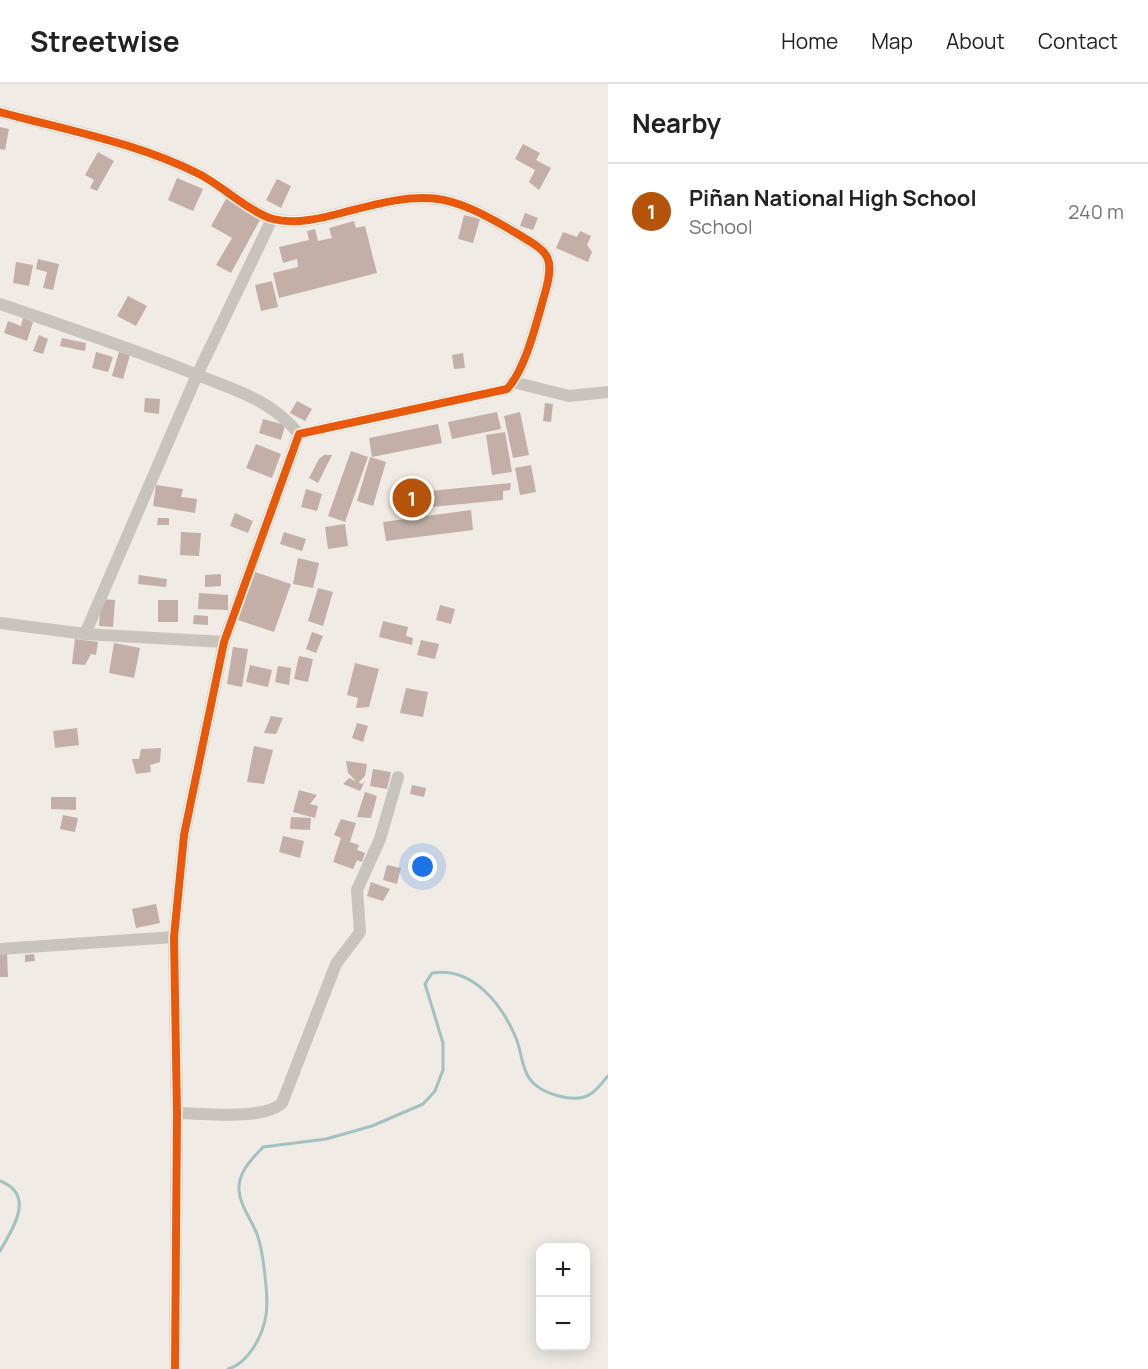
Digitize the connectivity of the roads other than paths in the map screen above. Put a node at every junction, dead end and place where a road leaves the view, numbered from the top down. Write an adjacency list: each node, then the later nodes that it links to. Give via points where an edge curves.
1 (0, 112): 2 (street, via 155,156 199,174)
2 (272, 219): 4 (street); 5 (street, via 296,221 384,202 438,198 475,208 544,250 550,273)
3 (0, 304): 4 (street)
4 (196, 375): 7 (street, via 270,406); 9 (street)
5 (513, 382): 6 (street, via 569,396); 7 (street, via 502,391)
6 (608, 392)
7 (299, 434): 10 (street)
8 (0, 622): 9 (street)
9 (85, 634): 10 (street)
10 (224, 642): 12 (street, via 184,835)
11 (398, 777): 14 (street, via 380,839 357,890 360,932 336,964 282,1103 268,1111 251,1113)
12 (174, 937): 13 (street); 14 (street)
13 (0, 949)
14 (177, 1113): 15 (street)
15 (175, 1369)

